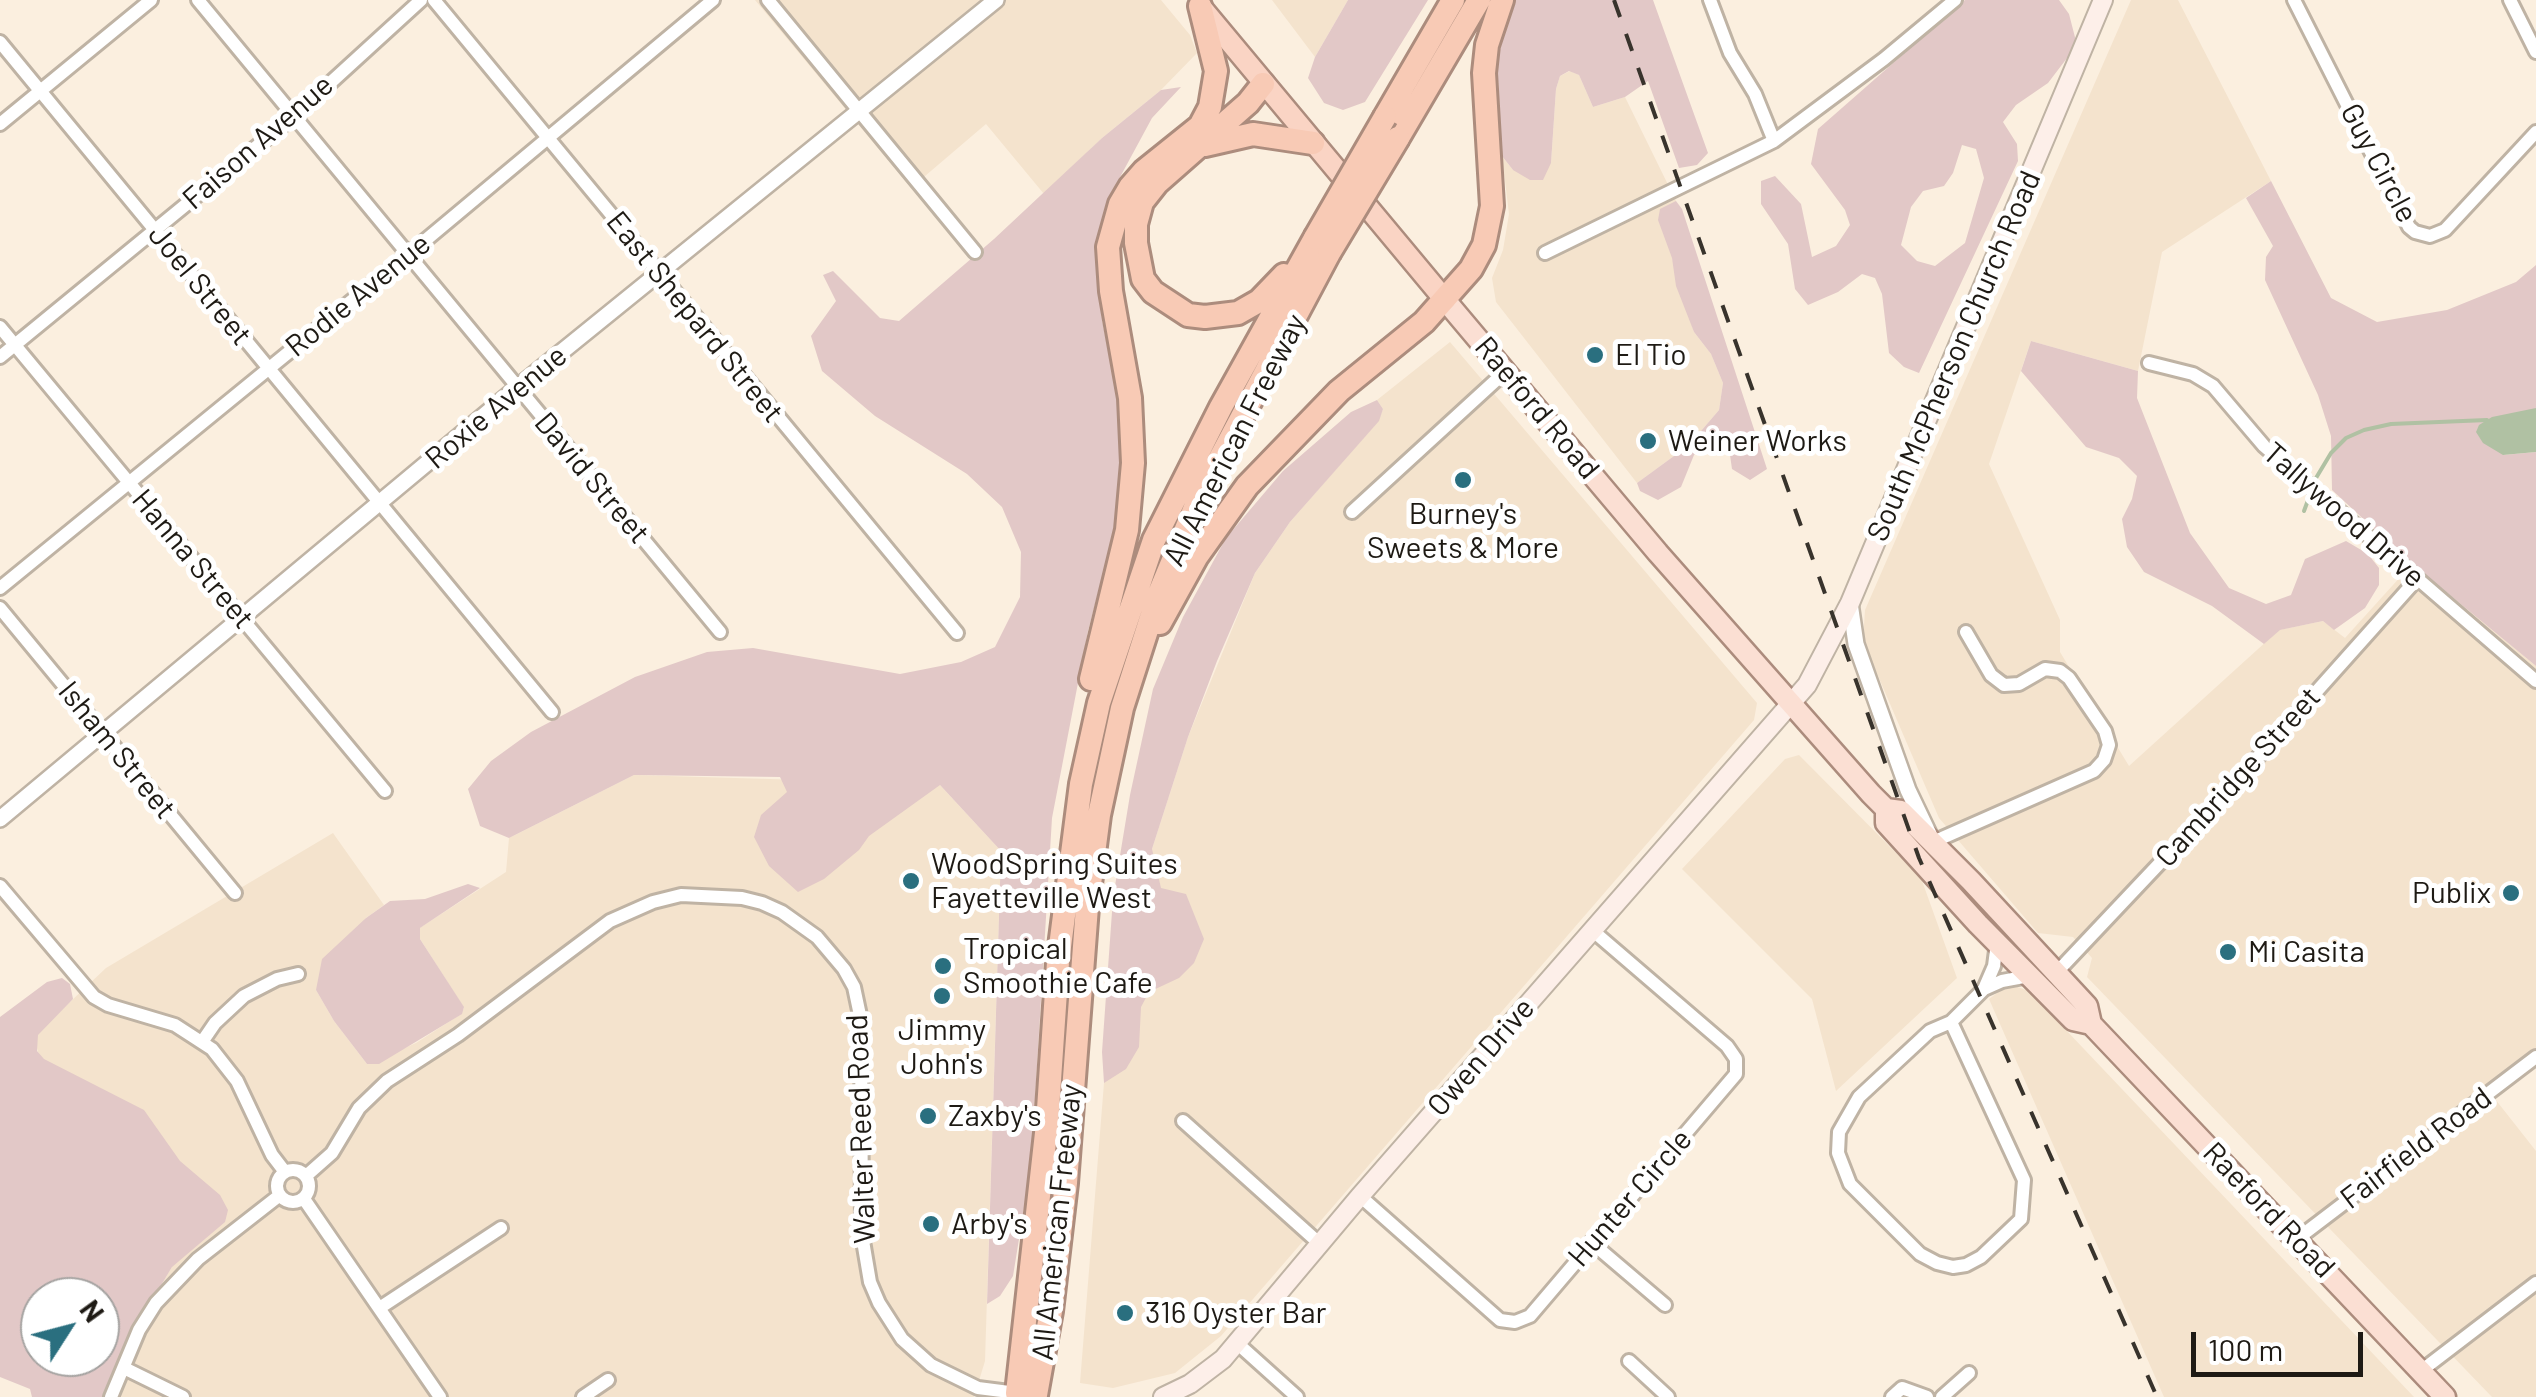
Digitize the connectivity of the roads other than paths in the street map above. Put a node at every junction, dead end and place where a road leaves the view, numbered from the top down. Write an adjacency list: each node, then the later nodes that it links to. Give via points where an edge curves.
1 (151, 0): 20 (street)
2 (198, 0): 22 (street, David Street)
3 (421, 0): 22 (street, Faison Avenue)
4 (434, 0): 26 (street, East Shepard Street)
5 (713, 0): 26 (street, Rodie Avenue)
6 (768, 0): 21 (street)
7 (996, 0): 21 (street, Roxie Avenue)
8 (1453, 0): 30 (highway, All American Freeway, bridge, via 1385,117)
9 (1480, 0): 30 (highway, All American Freeway, bridge, via 1398,138)
10 (1502, 0): 35 (highway, via 1484,73 1489,225 1471,269)
11 (1710, 0): 27 (street)
12 (1955, 0): 27 (street)
13 (2103, 0): 48 (main road, South McPherson Church Road)
14 (2294, 0): 24 (street, Guy Circle, via 2415,232 2445,230)
15 (2510, 0): 18 (street)
16 (1197, 3): 19 (highway, Raeford Road); 25 (highway, via 1216,72)
17 (0, 42): 20 (street, Joel Street)
18 (2536, 52)
19 (1262, 84): 25 (highway, via 1241,94); 28 (highway, Raeford Road)
20 (40, 91): 23 (street); 29 (street, Joel Street)
21 (858, 110): 31 (street); 34 (street, Roxie Avenue)
22 (294, 116): 29 (street, Faison Avenue); 33 (street, David Street)
23 (0, 124)
24 (2536, 132)
25 (1199, 137): 28 (highway, via 1253,134); 30 (highway, via 1142,202 1136,243 1152,292 1188,314 1224,316 1248,308); 67 (highway, via 1144,170 1120,204 1108,247 1134,434 1132,494 1070,773 1058,863)
26 (548, 138): 33 (street, Rodie Avenue); 34 (street, East Shepard Street)
27 (1774, 141): 32 (street)
28 (1313, 143): 35 (highway, Raeford Road)
29 (155, 230): 37 (street, Faison Avenue); 40 (street, Joel Street)
30 (1322, 246): 54 (highway, All American Freeway, via 1199,498); 67 (highway, All American Freeway, via 1154,540 1098,703)
31 (975, 252)
32 (1544, 253)
33 (409, 254): 40 (street, Rodie Avenue); 42 (street, David Street)
34 (660, 274): 42 (street, Roxie Avenue); 53 (street, East Shepard Street)
35 (1445, 300): 41 (main road, Raeford Road); 54 (highway, via 1327,402 1247,486 1196,556)
36 (0, 328): 37 (street, Hanna Street)
37 (15, 345): 38 (street, Faison Avenue); 43 (street, Hanna Street)
38 (0, 357)
39 (2149, 363): 46 (street, Tallywood Drive, via 2213,386 2264,446)
40 (268, 369): 43 (street, Rodie Avenue); 44 (street, Joel Street)
41 (1506, 371): 45 (street); 56 (main road, Raeford Road)
42 (517, 388): 44 (street, Roxie Avenue); 51 (street, David Street)
43 (129, 483): 47 (street, Rodie Avenue); 50 (street, Hanna Street)
44 (380, 504): 50 (street, Roxie Avenue); 57 (street, Joel Street)
45 (1352, 512)
46 (2417, 578): 55 (street, Tallywood Drive); 68 (street, Cambridge Street)
47 (0, 588)
48 (1850, 603): 56 (main road, South McPherson Church Road); 62 (street, via 1856,644)
49 (0, 608): 58 (street, Isham Street)
50 (242, 620): 58 (street, Roxie Avenue); 59 (street, Hanna Street)
51 (720, 632)
52 (1966, 632): 62 (street, via 2004,685 2045,669 2060,671 2105,730 2109,746 2094,771)
53 (957, 633)
54 (1133, 670): 95 (highway, All American Freeway, via 1103,795 1087,907 1066,1183 1051,1311)
55 (2536, 682)
56 (1790, 704): 60 (main road, Raeford Road); 65 (main road, Owen Drive)
57 (552, 712)
58 (104, 733): 61 (street, Roxie Avenue); 64 (street, Isham Street)
59 (385, 792)
60 (1886, 809): 62 (main road, Raeford Road, via 1901,810); 66 (main road, Raeford Road, via 1886,824)
61 (0, 818)
62 (1933, 842): 68 (main road, Raeford Road)
63 (0, 886): 74 (street, via 94,997)
64 (235, 893)
65 (1592, 930): 80 (main road, Owen Drive); 84 (street, Hunter Circle, via 1727,1046 1738,1066 1733,1082)
66 (1997, 944): 70 (main road, Raeford Road); 71 (street)
67 (1058, 962): 95 (highway, All American Freeway)
68 (2057, 972): 73 (main road, Raeford Road, via 2087,1006)
69 (298, 974): 74 (street, via 244,996)
70 (2029, 976): 71 (street); 73 (main road, Raeford Road, via 2072,1020)
71 (1984, 989): 72 (street)
72 (1951, 1022): 72 (street, via 1930,1031 1859,1097 1839,1132 1838,1153 1850,1184 1920,1254 1953,1266 1981,1257 2021,1218 2024,1180)
73 (2091, 1024): 83 (main road, Raeford Road)
74 (202, 1042): 77 (street, via 236,1081)
75 (2536, 1057): 83 (street, Fairfield Road)
76 (1183, 1121): 85 (street)
77 (285, 1172): 78 (street); 79 (street, via 277,1184)
78 (306, 1176): 81 (street); 95 (street, Walter Reed Road, via 332,1153 359,1108 387,1080 610,921 680,895 762,904 816,936 854,987 862,1020 862,1235 879,1303 930,1365 978,1388)
79 (280, 1195): 81 (street, via 294,1203); 91 (street, via 174,1281 142,1323)
80 (1360, 1196): 84 (street, Hunter Circle, via 1507,1322 1530,1316); 85 (main road, Owen Drive)
81 (304, 1199): 88 (street)
82 (501, 1228): 88 (street)
83 (2297, 1239): 92 (main road, Raeford Road)
84 (1591, 1242): 87 (street)
85 (1320, 1244): 89 (main road, Owen Drive)
86 (2536, 1283): 92 (street)
87 (1664, 1305)
88 (381, 1307): 98 (street)
89 (1237, 1344): 100 (main road, Owen Drive, via 1207,1372); 101 (street)
90 (1630, 1361): 102 (street)
91 (124, 1368): 96 (street); 97 (street)
92 (2421, 1371): 106 (main road, Raeford Road)
93 (1969, 1373): 105 (street)
94 (608, 1380): 99 (street)
95 (1031, 1396)
96 (112, 1397)
97 (184, 1397)
98 (440, 1397)
99 (583, 1397)
100 (1162, 1397)
101 (1297, 1397)
102 (1668, 1397)
103 (1892, 1397): 104 (street, via 1902,1388)
104 (1926, 1397)
105 (1942, 1397)
106 (2446, 1397)

